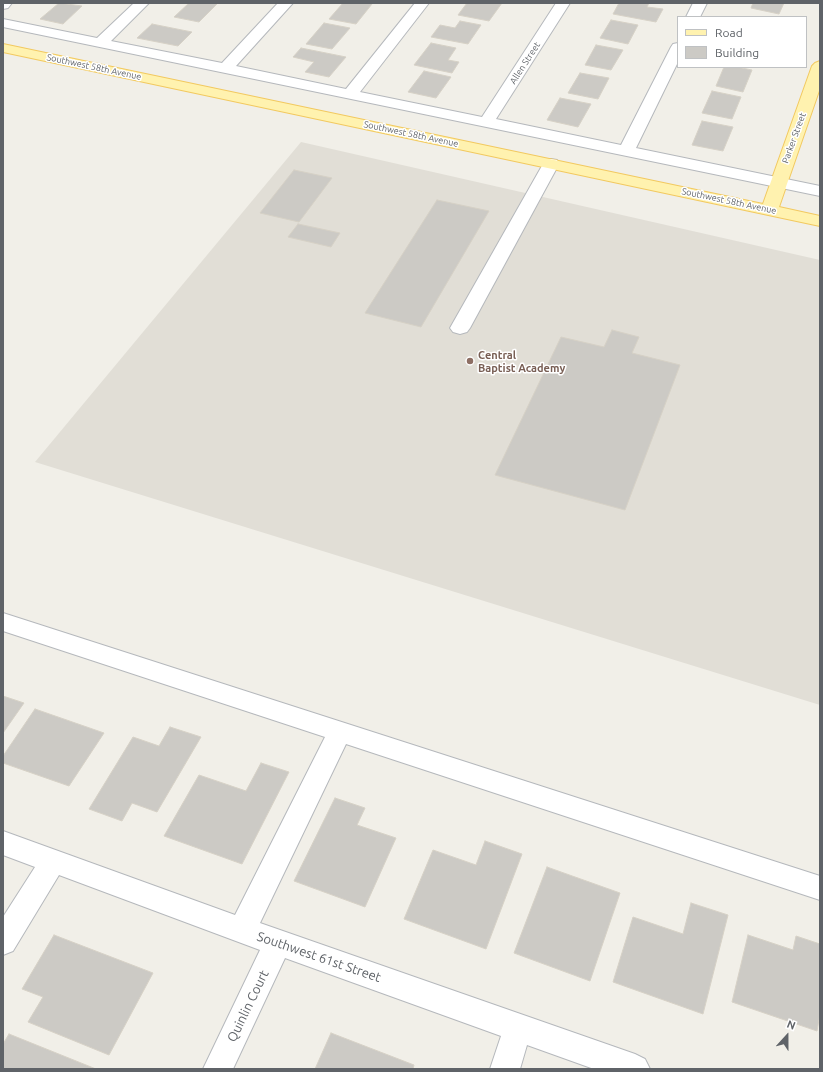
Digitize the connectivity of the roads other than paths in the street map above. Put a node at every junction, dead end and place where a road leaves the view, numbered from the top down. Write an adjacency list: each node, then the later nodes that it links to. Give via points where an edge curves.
1 (142, 3): 8 (street)
2 (286, 3): 12 (street)
3 (422, 3): 13 (street)
4 (563, 3): 14 (street, Allen Street)
5 (700, 3): 6 (street)
6 (694, 16)
7 (3, 23): 8 (street)
8 (100, 43): 12 (street)
9 (3, 48): 16 (main road, Southwest 58th Avenue)
10 (677, 49): 15 (street)
11 (820, 66): 17 (main road, Parker Street)
12 (225, 69): 13 (street)
13 (350, 94): 14 (street)
14 (486, 122): 15 (street)
15 (626, 151): 17 (street)
16 (551, 164): 19 (main road, Southwest 58th Avenue); 21 (street)
17 (778, 182): 18 (street); 19 (main road, Parker Street)
18 (820, 191)
19 (769, 210): 20 (main road, Southwest 58th Avenue)
20 (820, 221)
21 (460, 328)
22 (3, 622): 23 (street)
23 (340, 732): 26 (street); 27 (street)
24 (3, 843): 25 (street, Southwest 61st Street)
25 (53, 861): 27 (street, Southwest 61st Street); 28 (street)
26 (820, 888)
27 (242, 930): 29 (street, Southwest 61st Street)
28 (3, 942)
29 (278, 943): 30 (street, Southwest 61st Street); 31 (street, Quinlin Court)
30 (518, 1028): 32 (street); 33 (street, Southwest 61st Street)
31 (218, 1069)
32 (505, 1069)
33 (635, 1069)

